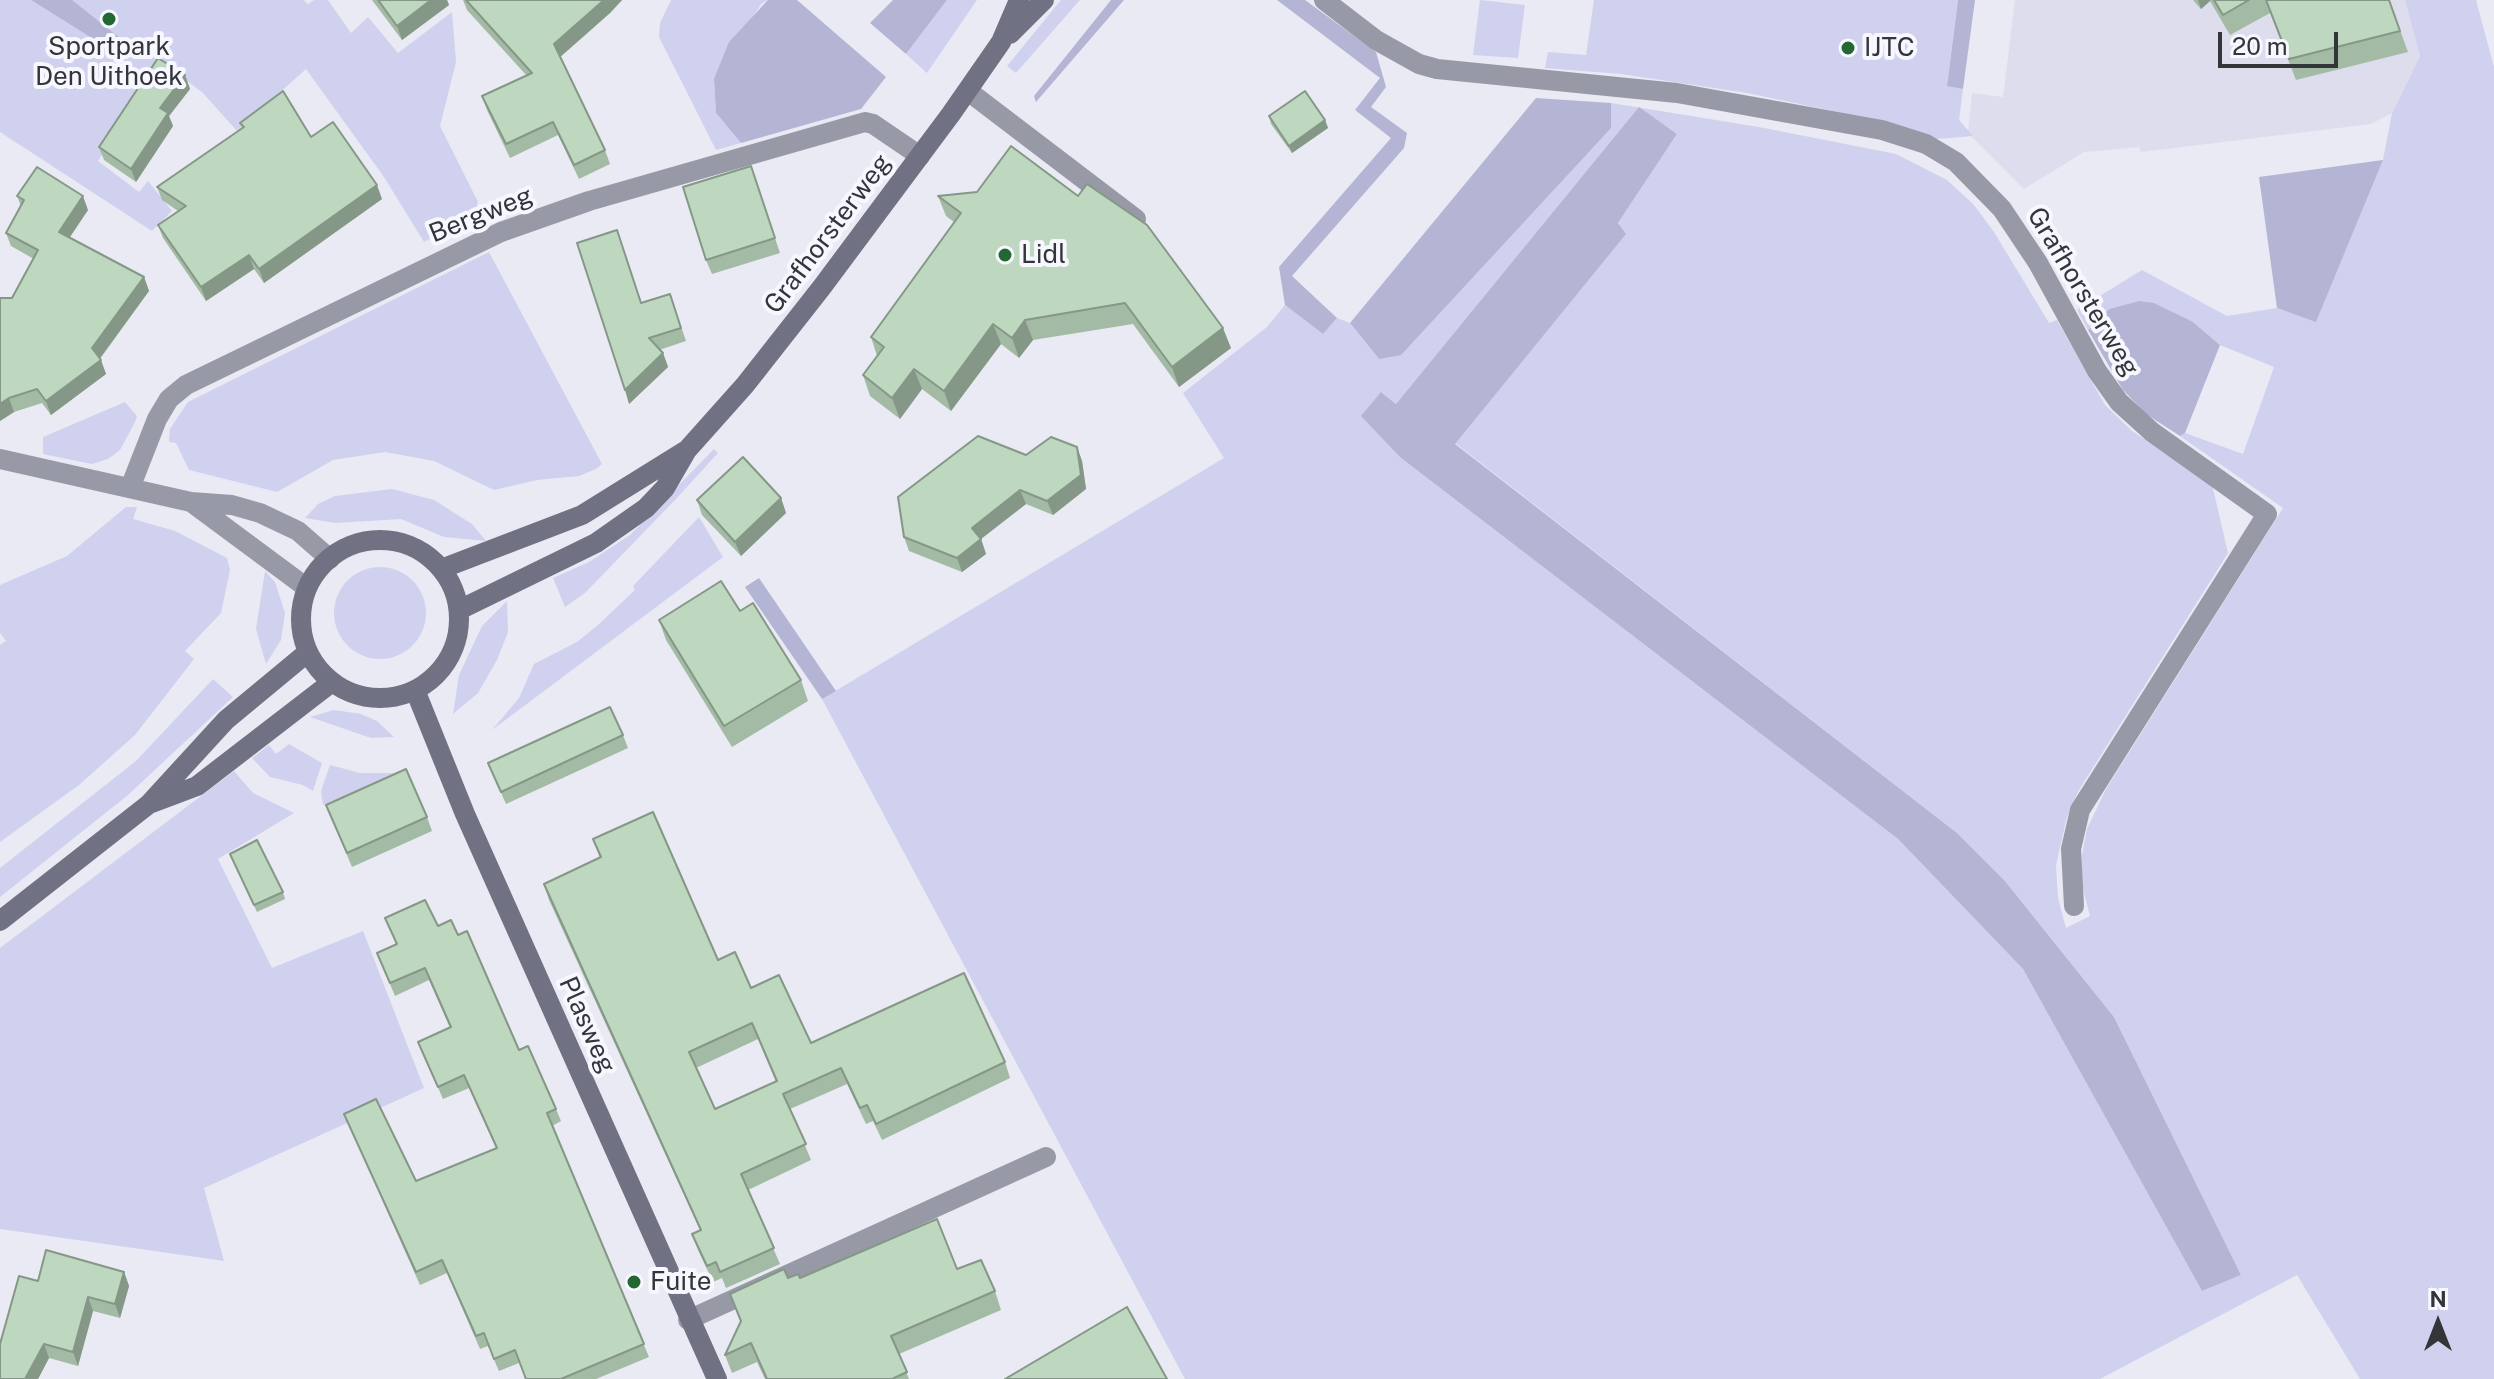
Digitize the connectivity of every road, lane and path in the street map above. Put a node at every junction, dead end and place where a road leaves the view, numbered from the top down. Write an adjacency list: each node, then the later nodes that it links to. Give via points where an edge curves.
1 (1019, 0): 4 (main road, Grafhorsterweg)
2 (1044, 0): 4 (main road, Grafhorsterweg)
3 (1324, 0): 20 (street, Grafhorsterweg, via 1376,40 1437,69 1677,93 1882,130 1926,144 1956,162 2002,209 2119,402 2152,432 2267,514 2080,810 2071,849)
4 (1001, 42): 5 (main road, Grafhorsterweg)
5 (968, 91): 6 (main road, Grafhorsterweg); 7 (street)
6 (920, 156): 8 (main road, Grafhorsterweg, via 745,385); 10 (street, Bergweg, via 865,122 589,201 501,232 186,385 157,419)
7 (1137, 220)
8 (687, 450): 13 (main road, Grafhorsterweg, via 582,515); 15 (main road, Grafhorsterweg, via 665,488 624,525 563,562)
9 (0, 459): 10 (street)
10 (130, 488): 11 (street)
11 (191, 502): 12 (street, via 232,505 282,522); 14 (street)
12 (330, 559): 13 (main road, via 344,549 379,540 413,548); 14 (main road)
13 (441, 569): 15 (main road)
14 (307, 588): 16 (main road, via 301,620)
15 (459, 610): 18 (main road, via 454,648 445,665)
16 (308, 652): 17 (main road); 19 (main road, via 226,720)
17 (332, 682): 18 (main road, via 363,697); 19 (main road, via 197,786)
18 (415, 690): 23 (main road, Plasweg)
19 (149, 804): 21 (main road)
20 (2074, 906)
21 (0, 921)
22 (1046, 1157): 23 (street)
23 (688, 1320): 24 (main road, Plasweg)
24 (717, 1379)

